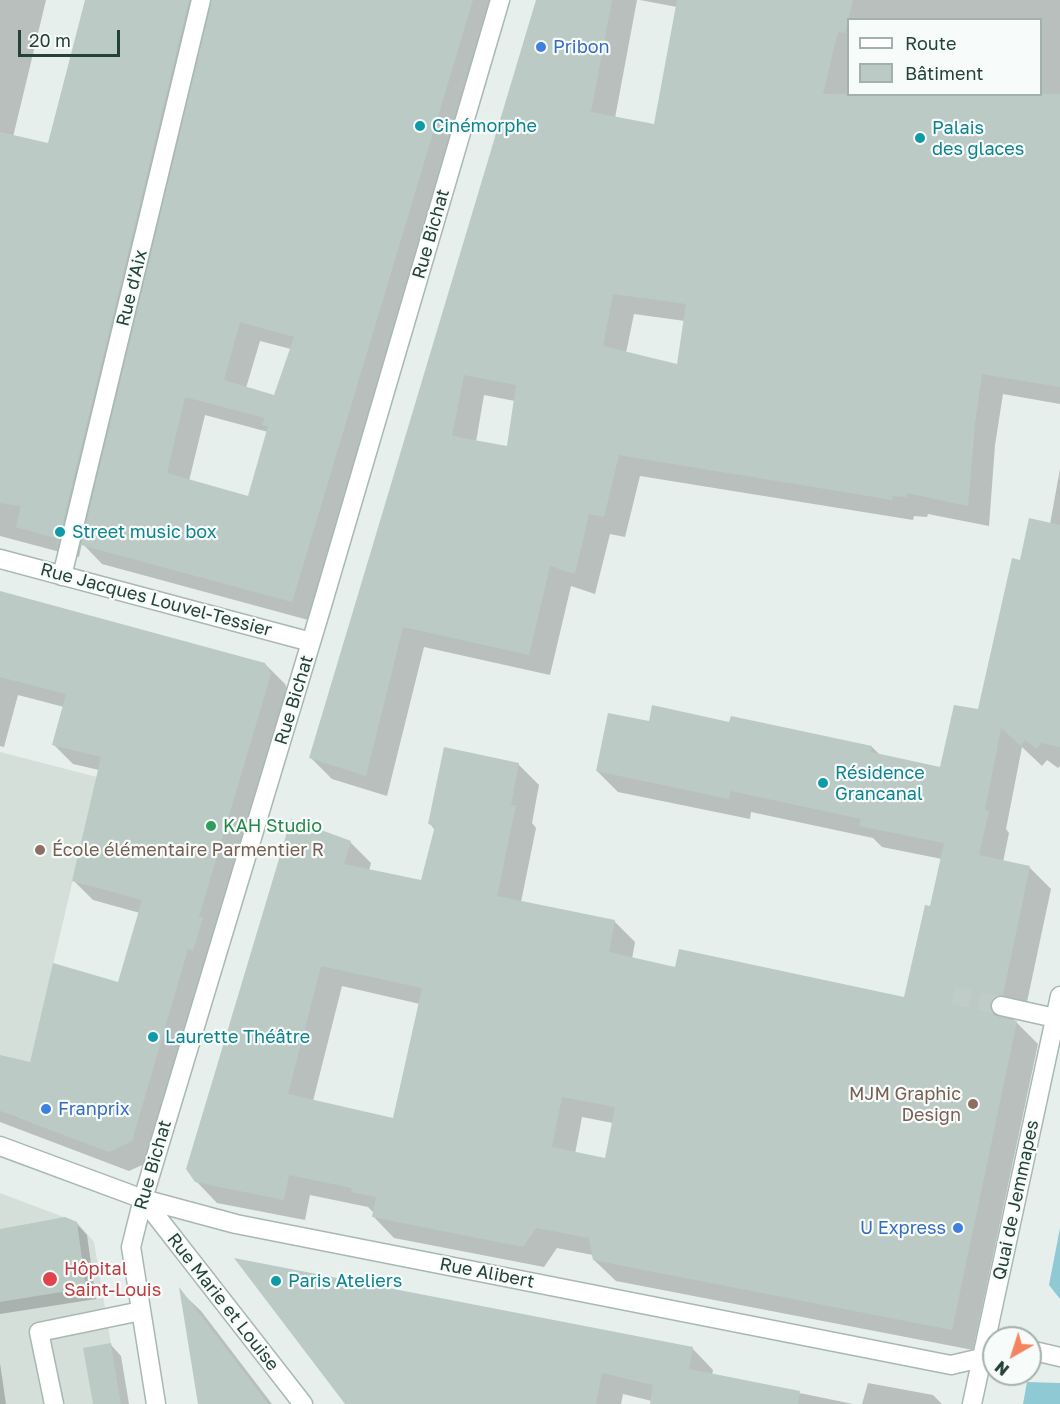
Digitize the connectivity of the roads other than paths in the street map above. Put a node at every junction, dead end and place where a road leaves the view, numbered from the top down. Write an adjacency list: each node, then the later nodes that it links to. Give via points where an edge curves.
1 (201, 0): 4 (street, Rue d'Aix)
2 (500, 0): 5 (street, Rue Bichat)
3 (0, 559): 4 (street, Rue Jacques Louvel-Tessier)
4 (62, 576): 5 (street, Rue Jacques Louvel-Tessier)
5 (311, 642): 10 (street, Rue Bichat)
6 (1060, 996): 8 (street, Quai de Jemmapes)
7 (1001, 1006): 8 (street)
8 (1055, 1018): 12 (street, Quai de Jemmapes)
9 (0, 1146): 10 (street, Rue Alibert)
10 (143, 1199): 11 (street, Rue Bichat, via 131,1247); 14 (street, Rue Alibert, via 236,1224 951,1365); 19 (street, Rue Marie et Louise)
11 (141, 1311): 17 (street, via 39,1332); 18 (street, Rue Bichat)
12 (994, 1326)
13 (1042, 1353): 15 (street)
14 (982, 1357)
15 (1060, 1357)
16 (982, 1374): 20 (street, Quai de Jemmapes)
17 (54, 1404)
18 (156, 1404)
19 (303, 1404)
20 (972, 1404)

